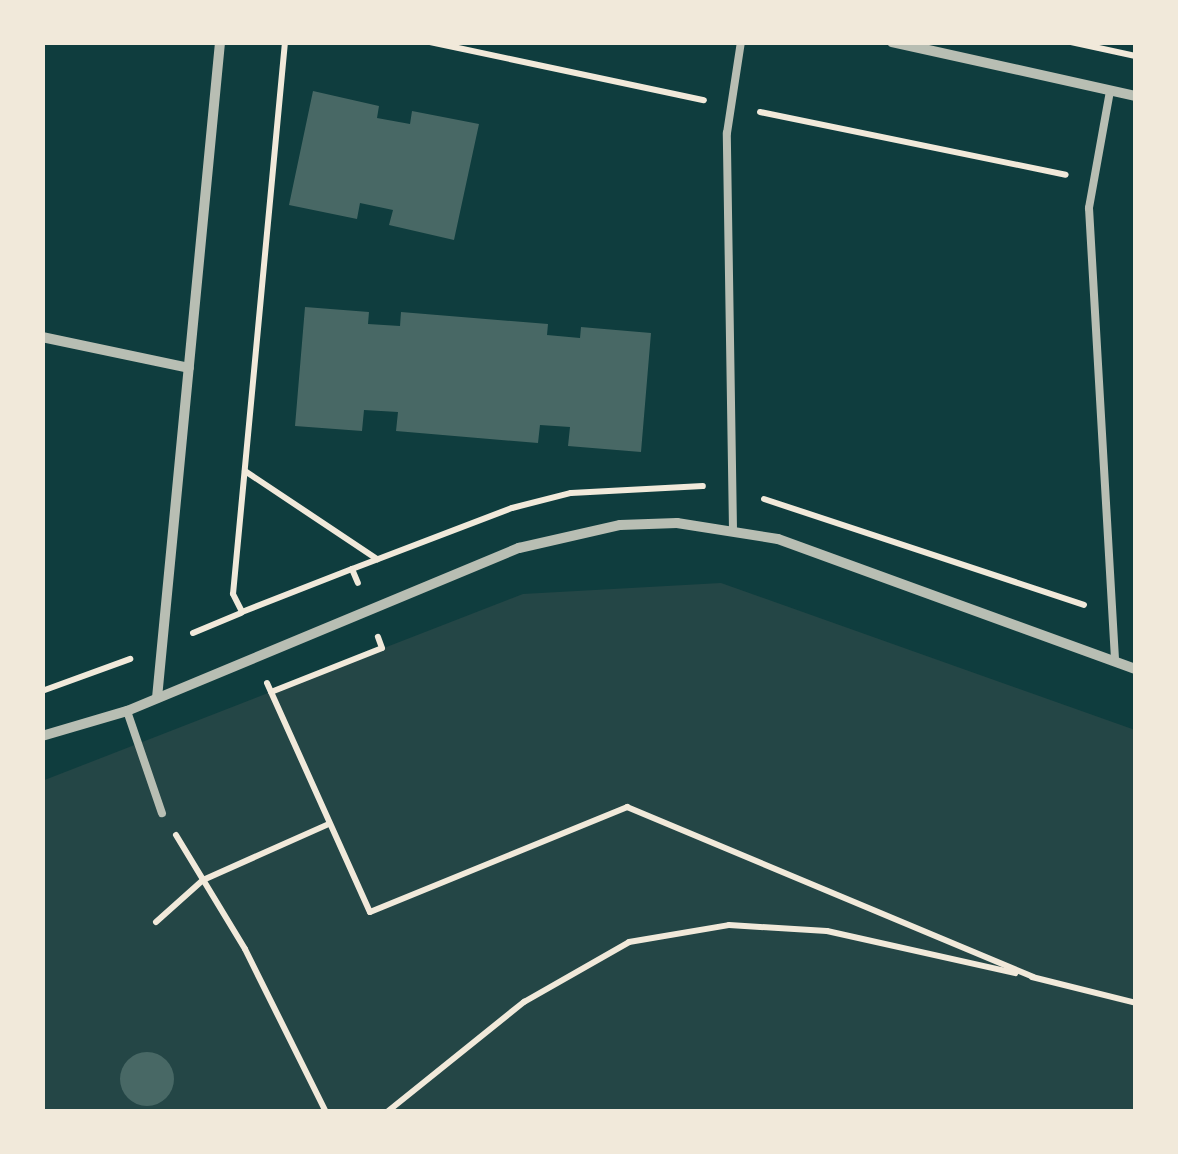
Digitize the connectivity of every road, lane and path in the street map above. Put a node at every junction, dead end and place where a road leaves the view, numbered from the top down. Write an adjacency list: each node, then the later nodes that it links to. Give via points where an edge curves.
1 (220, 42): 16 (street)
2 (285, 42): 17 (path)
3 (430, 42): 13 (path)
4 (741, 42): 13 (lane)
5 (892, 42): 8 (street)
6 (1072, 42): 9 (path)
7 (1115, 42): 9 (path)
8 (930, 46): 11 (street)
9 (1109, 50): 10 (path)
10 (1136, 56)
11 (1110, 91): 12 (street); 14 (lane)
12 (1136, 96)
13 (731, 106): 14 (path); 18 (lane)
14 (1094, 181): 22 (lane, via 1089,208)
15 (42, 338): 16 (street)
16 (189, 368): 25 (street)
17 (244, 470): 19 (path); 20 (path, via 233,594 242,612 352,569)
18 (733, 530): 20 (street, via 676,524 569,534); 22 (street, via 826,553)
19 (377, 559)
20 (368, 611): 21 (street); 24 (path, via 382,648)
21 (258, 658): 24 (path); 25 (street)
22 (1115, 661): 23 (street)
23 (1136, 669)
24 (271, 692): 29 (path)
25 (157, 698): 26 (street)
26 (127, 711): 27 (street); 28 (lane)
27 (42, 736)
28 (162, 813): 30 (path)
29 (329, 824): 30 (path); 32 (path, via 370,912 627,807)
30 (202, 880): 31 (path); 34 (path, via 246,949)
31 (156, 922)
32 (1033, 977): 33 (path); 35 (path, via 827,930 728,925 629,942 524,1002)
33 (1136, 1002)
34 (326, 1112)
35 (387, 1112)

